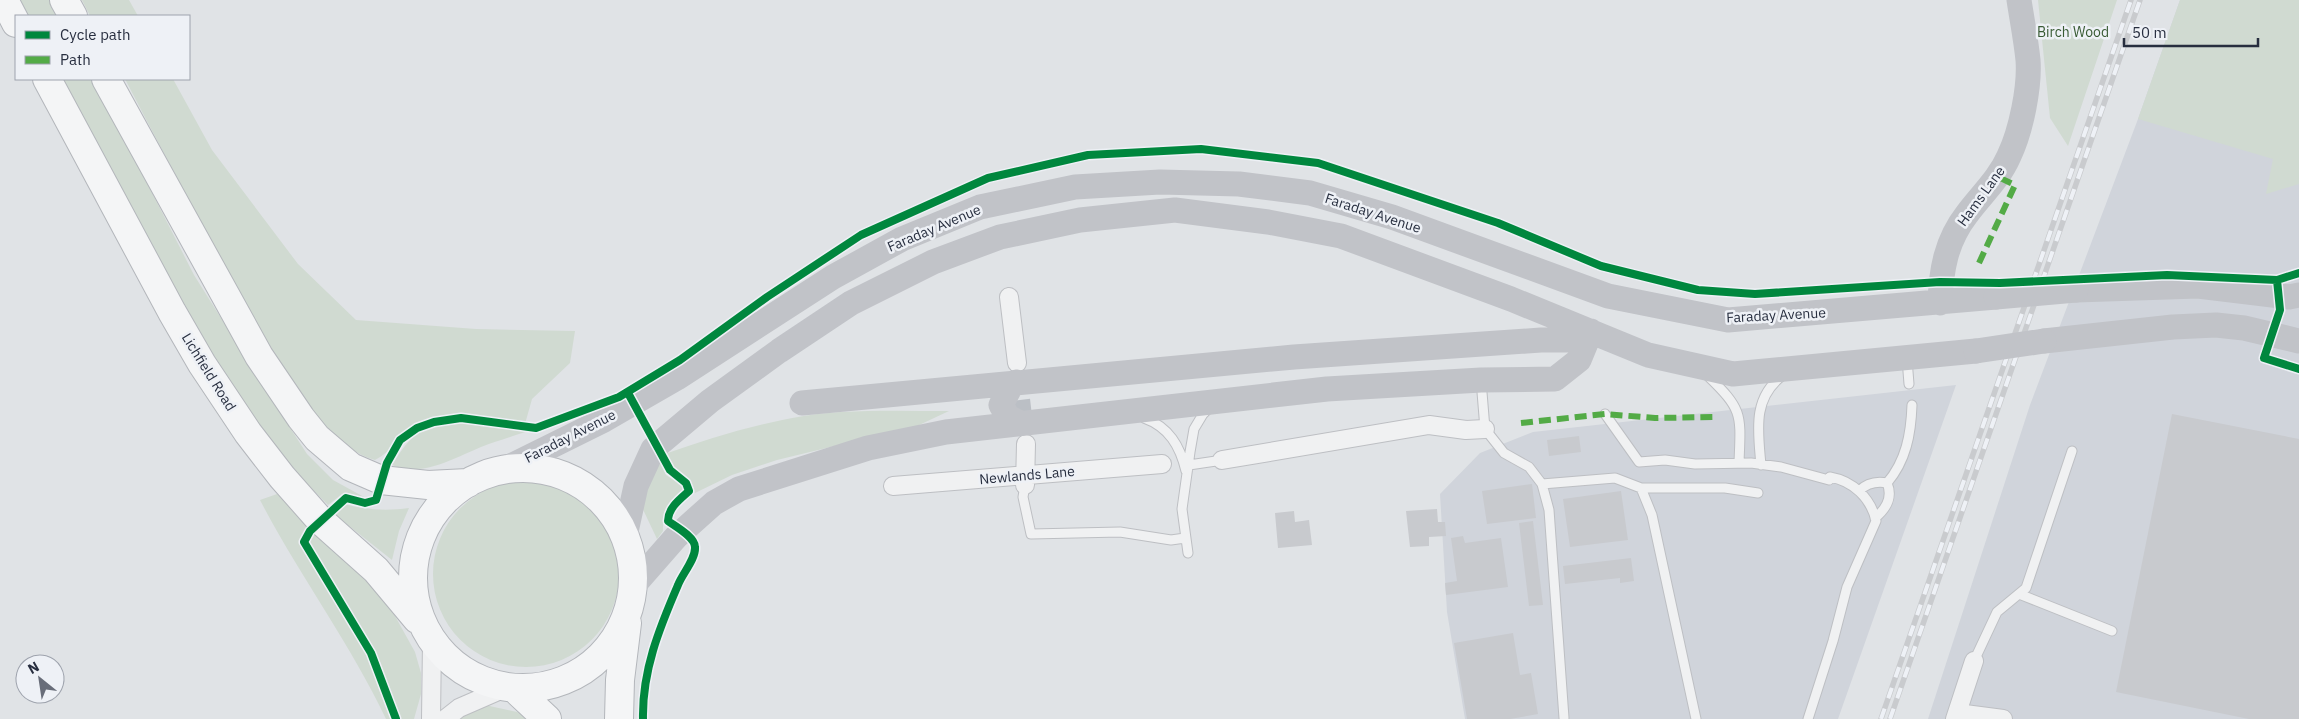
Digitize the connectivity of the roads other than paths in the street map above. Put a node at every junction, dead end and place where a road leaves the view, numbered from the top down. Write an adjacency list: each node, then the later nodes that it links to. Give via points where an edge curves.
1 (4, 0): 5 (highway)
2 (64, 0): 4 (highway)
3 (2019, 0): 10 (street, Hams Lane, via 2028,62 2020,124 2010,156 1998,177 1966,215 1951,240 1943,260)
4 (72, 15)
5 (15, 21)
6 (48, 80): 50 (highway, Lichfield Road, via 172,312 248,433 320,520 376,570)
7 (107, 80): 35 (highway, via 259,356 317,438 351,467 381,480)
8 (2299, 295): 10 (street, Faraday Avenue, bridge, via 2278,296 2198,286 2076,290)
9 (1009, 297): 16 (street)
10 (1940, 303): 32 (street, Faraday Avenue, via 1728,320 1608,296 1392,217 1310,193 1238,184 1180,182 1075,187 980,207 902,239 833,277 677,378 604,420)
11 (1590, 335): 14 (street); 16 (street); 17 (street, via 1579,360 1555,379); 43 (street, via 1429,267 1342,236 1175,210 1080,220 1000,237 932,262 851,303 779,351 703,406 653,449 636,486)
12 (2299, 341): 13 (street, bridge, via 2216,325 2173,327)
13 (1907, 358): 15 (street); 18 (lane)
14 (1693, 366): 15 (street, via 1733,374); 28 (lane, via 1705,373 1734,402 1740,418)
15 (1796, 368): 31 (lane, via 1769,388 1759,407 1757,422)
16 (1016, 373): 20 (street); 25 (street, via 1001,405 1008,418)
17 (1481, 380): 19 (street); 24 (lane)
18 (1909, 384)
19 (1217, 401): 22 (street); 30 (lane, via 1203,414 1194,429)
20 (802, 403)
21 (1912, 405): 36 (lane, via 1907,446 1899,469)
22 (1126, 410): 25 (street); 33 (lane, via 1170,433 1181,450)
23 (1605, 414): 28 (lane, via 1639,462)
24 (1485, 429): 27 (street, via 1428,425); 37 (lane, via 1504,453 1529,467)
25 (1023, 433): 34 (street); 46 (street, via 946,432 868,448 739,489 714,503 676,537)
26 (2072, 451): 47 (lane, via 2026,588)
27 (1219, 460): 30 (lane)
28 (1740, 462): 31 (lane)
29 (1162, 464): 34 (street, Newlands Lane)
30 (1189, 465): 33 (lane)
31 (1761, 465): 40 (lane, via 1829,480 1830,477 1844,479)
32 (503, 470): 35 (highway); 43 (highway, via 541,469 566,476 586,488 615,517)
33 (1187, 476): 44 (lane, via 1182,509)
34 (1025, 480): 38 (street, Newlands Lane); 44 (lane, via 1023,497 1031,534 1120,532 1171,540)
35 (468, 483): 50 (highway, via 448,497 430,518 413,563 415,602)
36 (1887, 483): 40 (lane, via 1878,482); 42 (lane, via 1890,491 1887,505)
37 (1542, 484): 39 (lane, via 1615,478); 54 (lane, via 1549,510)
38 (893, 486)
39 (1641, 488): 41 (lane, via 1725,488); 59 (lane, via 1652,515)
40 (1859, 491): 42 (lane)
41 (1758, 493)
42 (1875, 518): 60 (lane, via 1847,587)
43 (625, 536): 46 (highway, via 632,558)
44 (1185, 538): 45 (lane)
45 (1188, 553)
46 (634, 585): 48 (highway)
47 (2019, 594): 49 (lane); 51 (lane, via 1997,612)
48 (628, 614): 52 (highway, via 619,634 590,666 553,685); 58 (highway)
49 (2112, 631)
50 (428, 634): 52 (highway, Lichfield Road, via 450,662 475,678); 55 (street)
51 (1974, 661): 53 (street)
52 (510, 689): 56 (street, via 459,708); 57 (highway)
53 (1956, 716): 61 (street)
54 (1564, 718)
55 (431, 719)
56 (446, 719)
57 (547, 719)
58 (618, 719)
59 (1696, 719)
60 (1808, 719)
61 (2003, 719)

